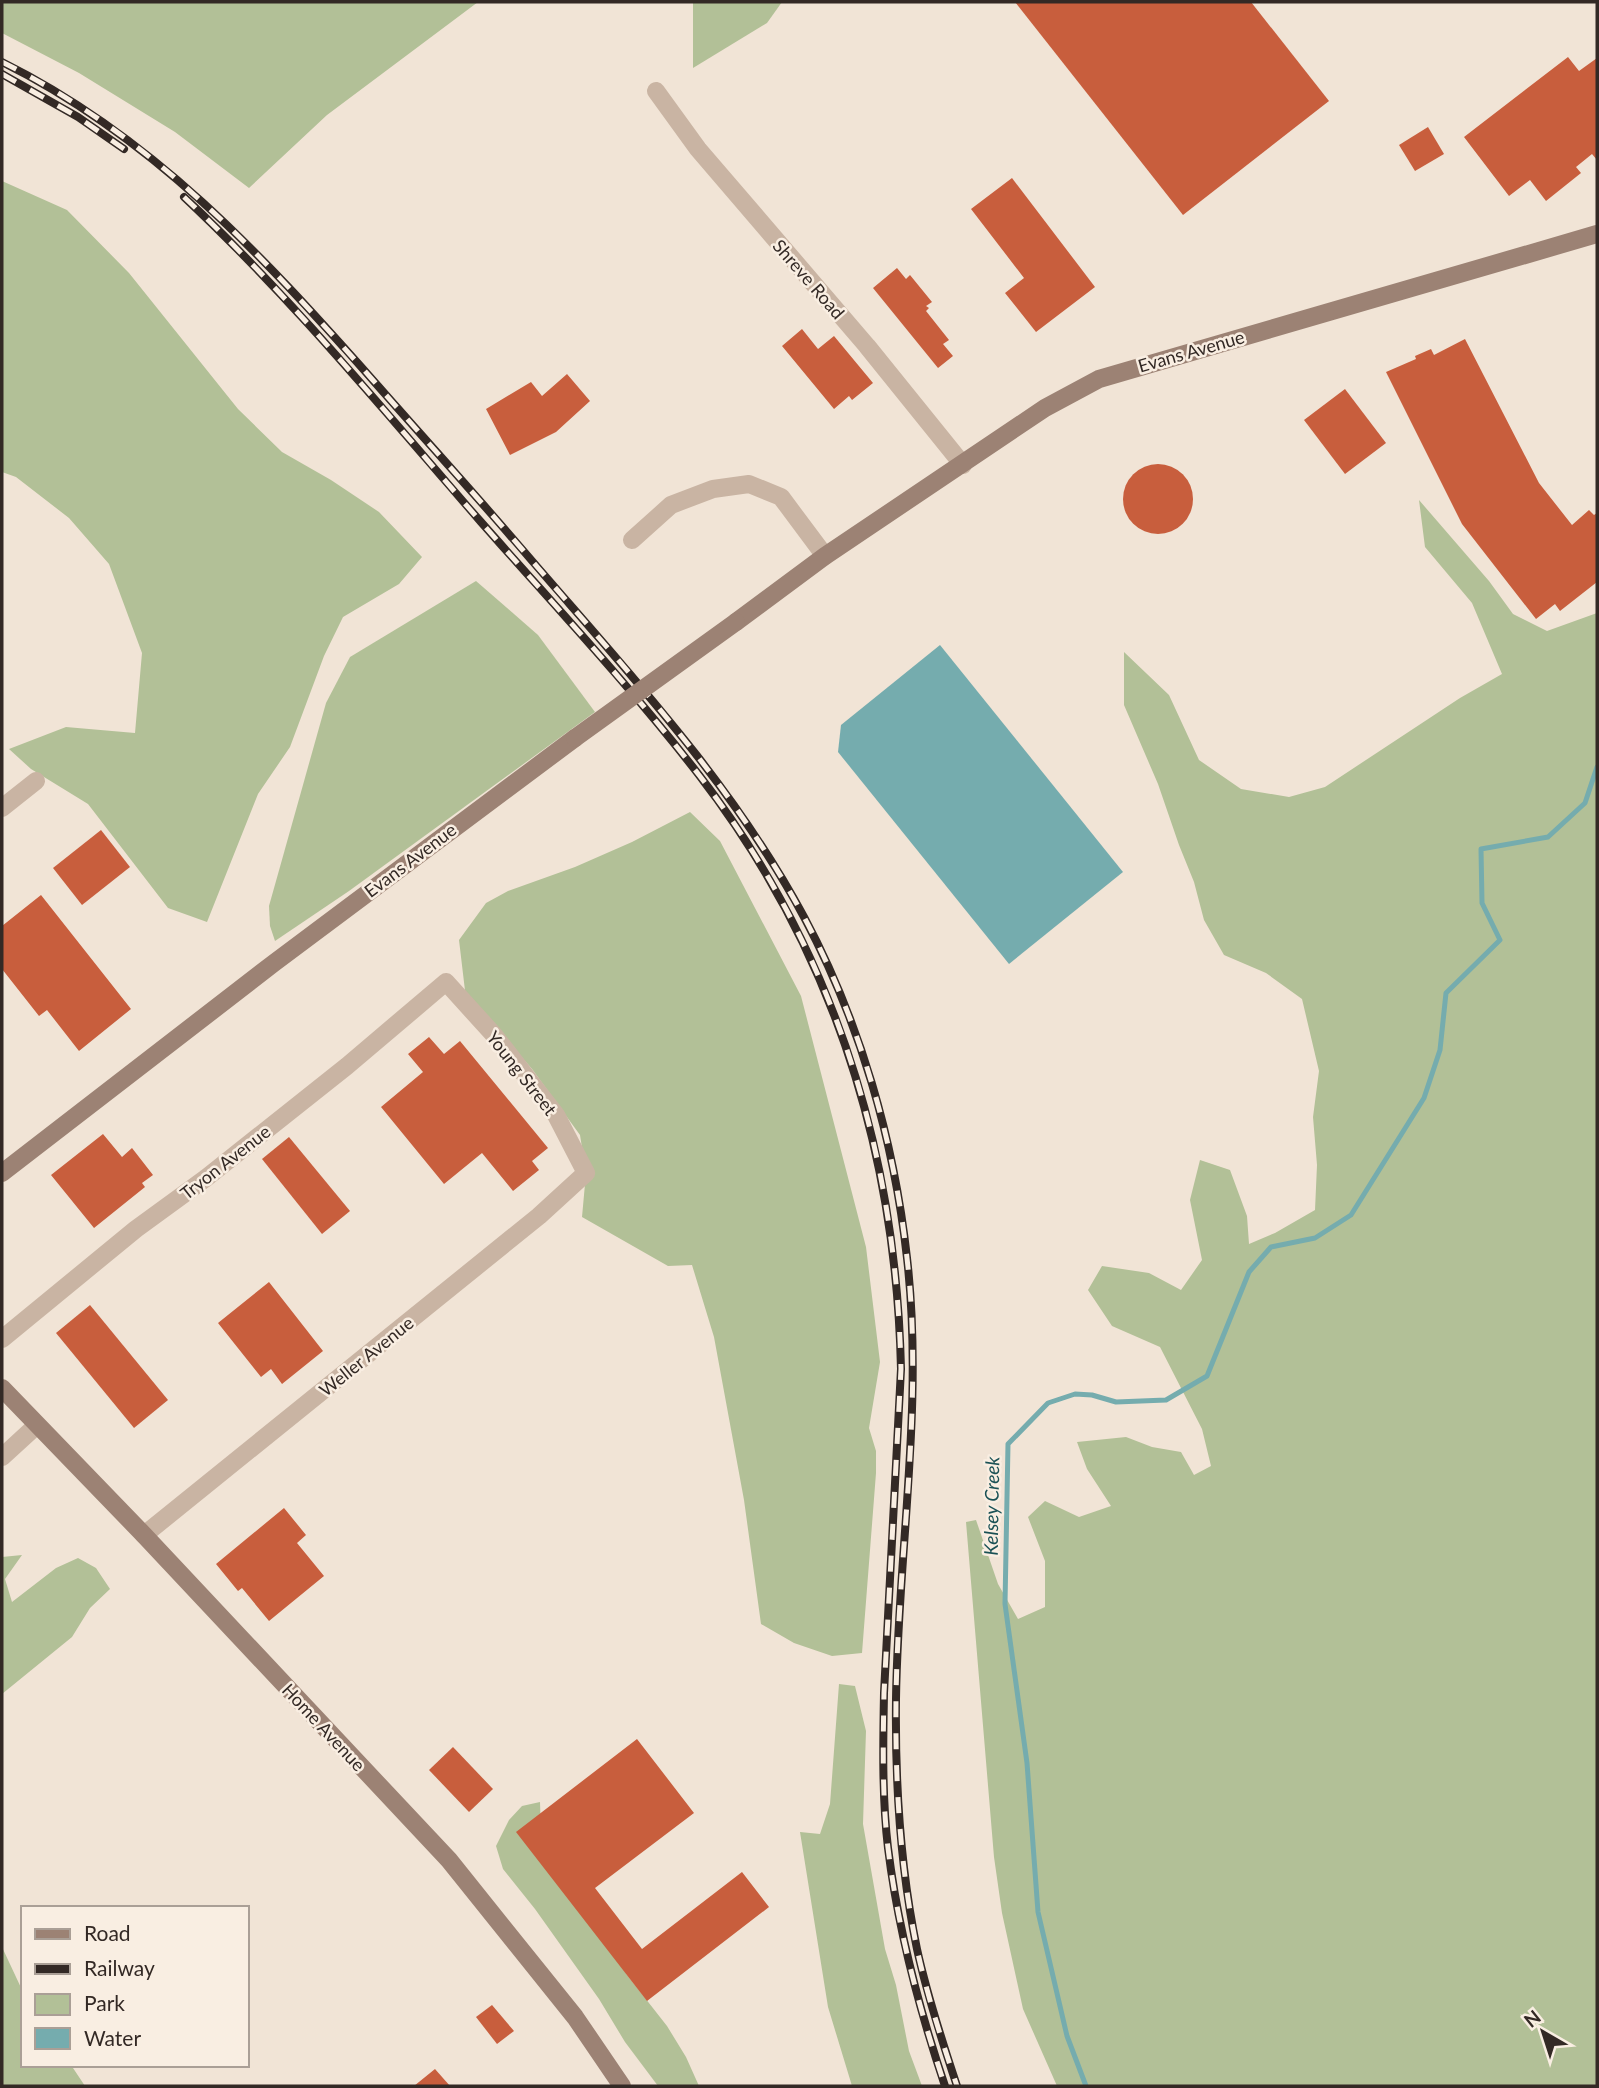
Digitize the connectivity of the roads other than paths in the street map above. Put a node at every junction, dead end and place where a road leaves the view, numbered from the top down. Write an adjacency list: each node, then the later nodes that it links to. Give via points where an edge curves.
1 (656, 91): 3 (street, Shreve Road, via 698,149)
2 (1597, 234): 3 (street, Evans Avenue, via 1099,379 1045,408)
3 (963, 465): 5 (street, Evans Avenue)
4 (632, 540): 5 (street, via 671,505 713,489 749,484 781,497)
5 (825, 556): 9 (street, Evans Avenue, bridge, via 472,813)
6 (36, 781): 7 (street)
7 (2, 808)
8 (446, 982): 10 (street, Young Street, via 556,1115); 11 (street, Tryon Avenue)
9 (2, 1173)
10 (586, 1173): 15 (street, Weller Avenue)
11 (2, 1339)
12 (2, 1388): 13 (street, Home Avenue)
13 (37, 1425): 14 (street); 15 (street, Home Avenue)
14 (2, 1457)
15 (144, 1535): 16 (street, Home Avenue, via 449,1860 575,2017)
16 (622, 2086)

